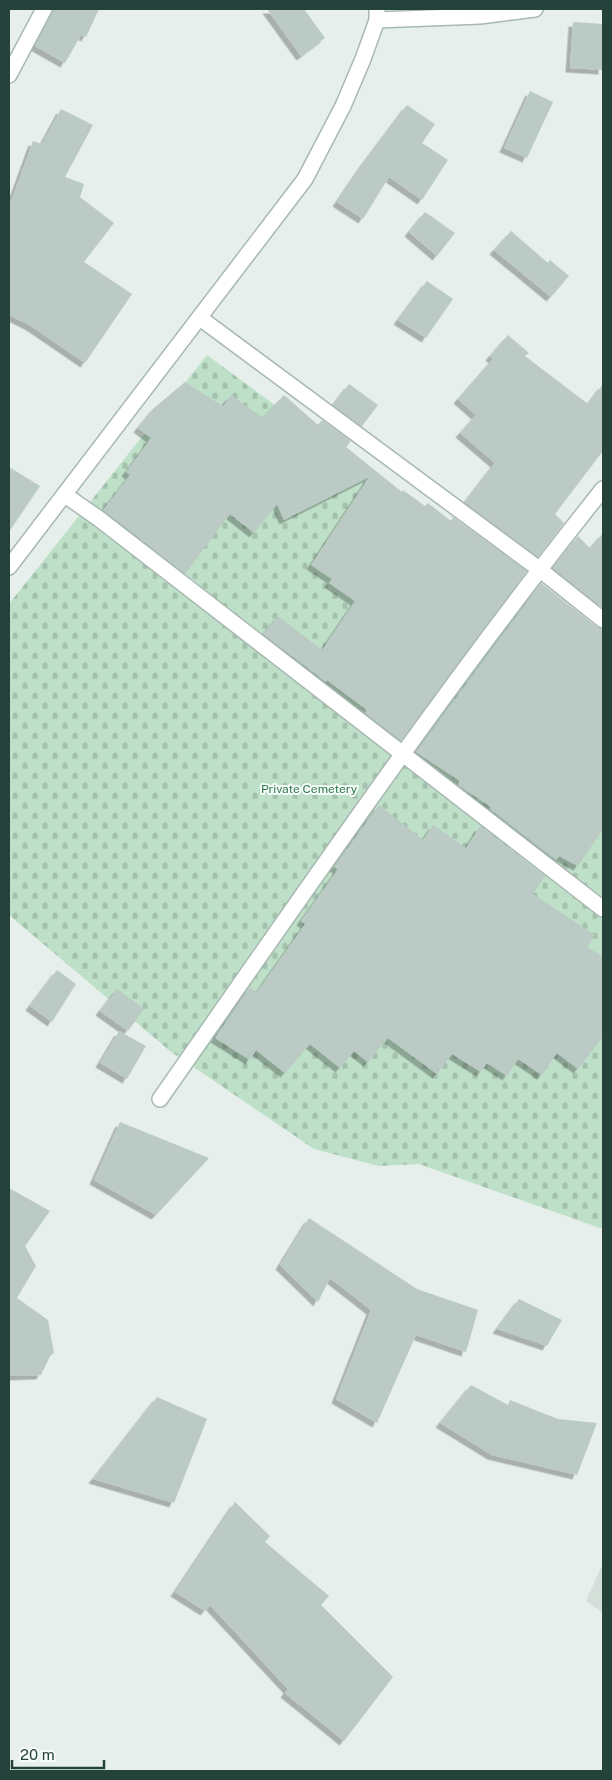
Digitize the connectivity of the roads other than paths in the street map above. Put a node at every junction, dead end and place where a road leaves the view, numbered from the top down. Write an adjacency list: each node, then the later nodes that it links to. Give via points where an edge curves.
1 (44, 9): 4 (street)
2 (535, 9): 3 (street, via 480,16)
3 (377, 14): 5 (street, via 343,106 305,179)
4 (9, 75)
5 (200, 318): 7 (street); 9 (street)
6 (603, 489): 9 (street)
7 (65, 495): 8 (street); 11 (street)
8 (9, 568)
9 (539, 569): 10 (street); 11 (street)
10 (603, 620)
11 (402, 754): 12 (street); 13 (street)
12 (603, 910)
13 (160, 1099)

